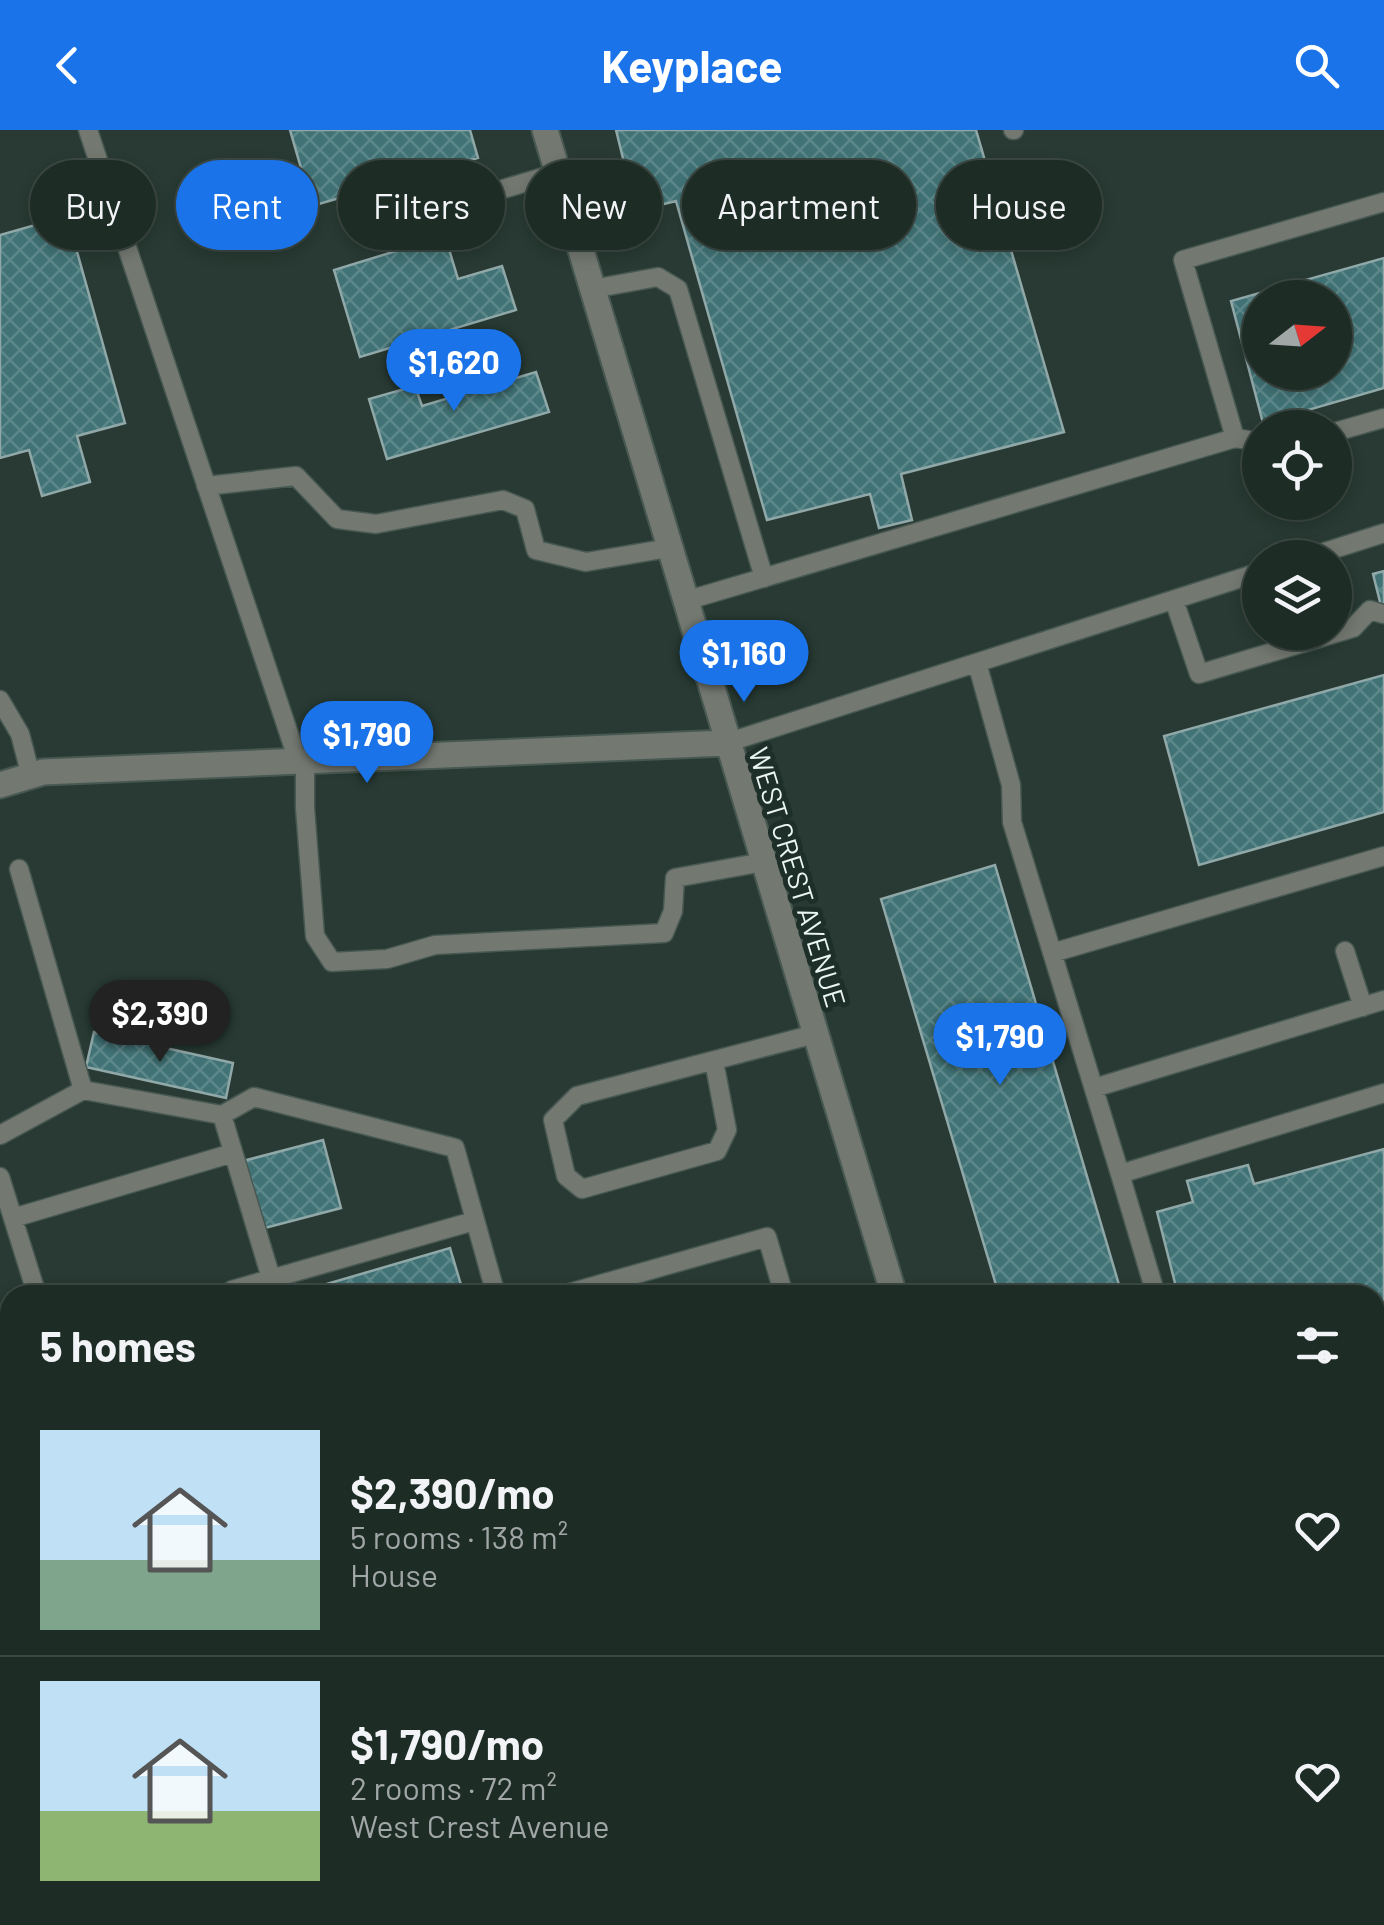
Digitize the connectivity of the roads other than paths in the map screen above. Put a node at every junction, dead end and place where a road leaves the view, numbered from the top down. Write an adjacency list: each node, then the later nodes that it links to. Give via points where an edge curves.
1 (88, 130): 11 (lane)
2 (545, 130): 3 (street, WEST CREST AVENUE)
3 (554, 160)
4 (1384, 202): 9 (lane, via 1183,260)
5 (580, 250): 6 (street, WEST CREST AVENUE)
6 (592, 289): 14 (street, WEST CREST AVENUE); 15 (lane, via 658,277 678,288)
7 (1384, 418): 8 (lane)
8 (1352, 427)
9 (1234, 438): 10 (lane); 15 (lane)
10 (1242, 439)
11 (206, 486): 14 (lane, via 296,476 336,519 376,524 503,500 525,509 536,550 586,562); 23 (lane)
12 (1384, 532): 13 (lane)
13 (1352, 543)
14 (669, 548): 18 (street, WEST CREST AVENUE)
15 (764, 578): 18 (lane)
16 (1242, 578): 17 (lane)
17 (1174, 600): 19 (lane, via 1199,674 1353,628); 20 (lane)
18 (685, 601): 22 (street, WEST CREST AVENUE)
19 (1377, 606)
20 (977, 663): 22 (lane); 30 (lane, via 1011,785 1012,822)
21 (0, 700): 24 (lane, via 20,734)
22 (726, 743): 23 (street); 27 (street, WEST CREST AVENUE)
23 (301, 761): 24 (street); 27 (lane, via 314,936 332,962 386,960 435,945 664,933 676,878)
24 (30, 776): 25 (street)
25 (0, 785)
26 (1384, 856): 30 (lane)
27 (763, 862): 33 (street, WEST CREST AVENUE)
28 (19, 869): 36 (lane)
29 (1345, 950): 32 (lane)
30 (1052, 952): 35 (lane)
31 (1384, 1000): 32 (lane)
32 (1363, 1007): 35 (lane)
33 (815, 1034): 34 (lane); 51 (street, WEST CREST AVENUE)
34 (714, 1061): 34 (lane, via 577,1096 553,1120 566,1176 582,1189 717,1151 727,1130)
35 (1094, 1088): 41 (lane)
36 (84, 1090): 38 (lane); 39 (lane)
37 (1384, 1093): 41 (lane)
38 (222, 1115): 40 (lane); 44 (lane, via 254,1096 455,1148)
39 (0, 1135)
40 (233, 1153): 43 (lane); 45 (lane)
41 (1120, 1174): 52 (lane)
42 (0, 1177): 43 (lane)
43 (13, 1218): 46 (lane)
44 (474, 1221): 45 (lane); 48 (lane)
45 (271, 1278): 47 (lane)
46 (34, 1285)
47 (248, 1285)
48 (493, 1285)
49 (598, 1285): 50 (lane, via 768,1237)
50 (781, 1285)
51 (891, 1285)
52 (1153, 1285)

